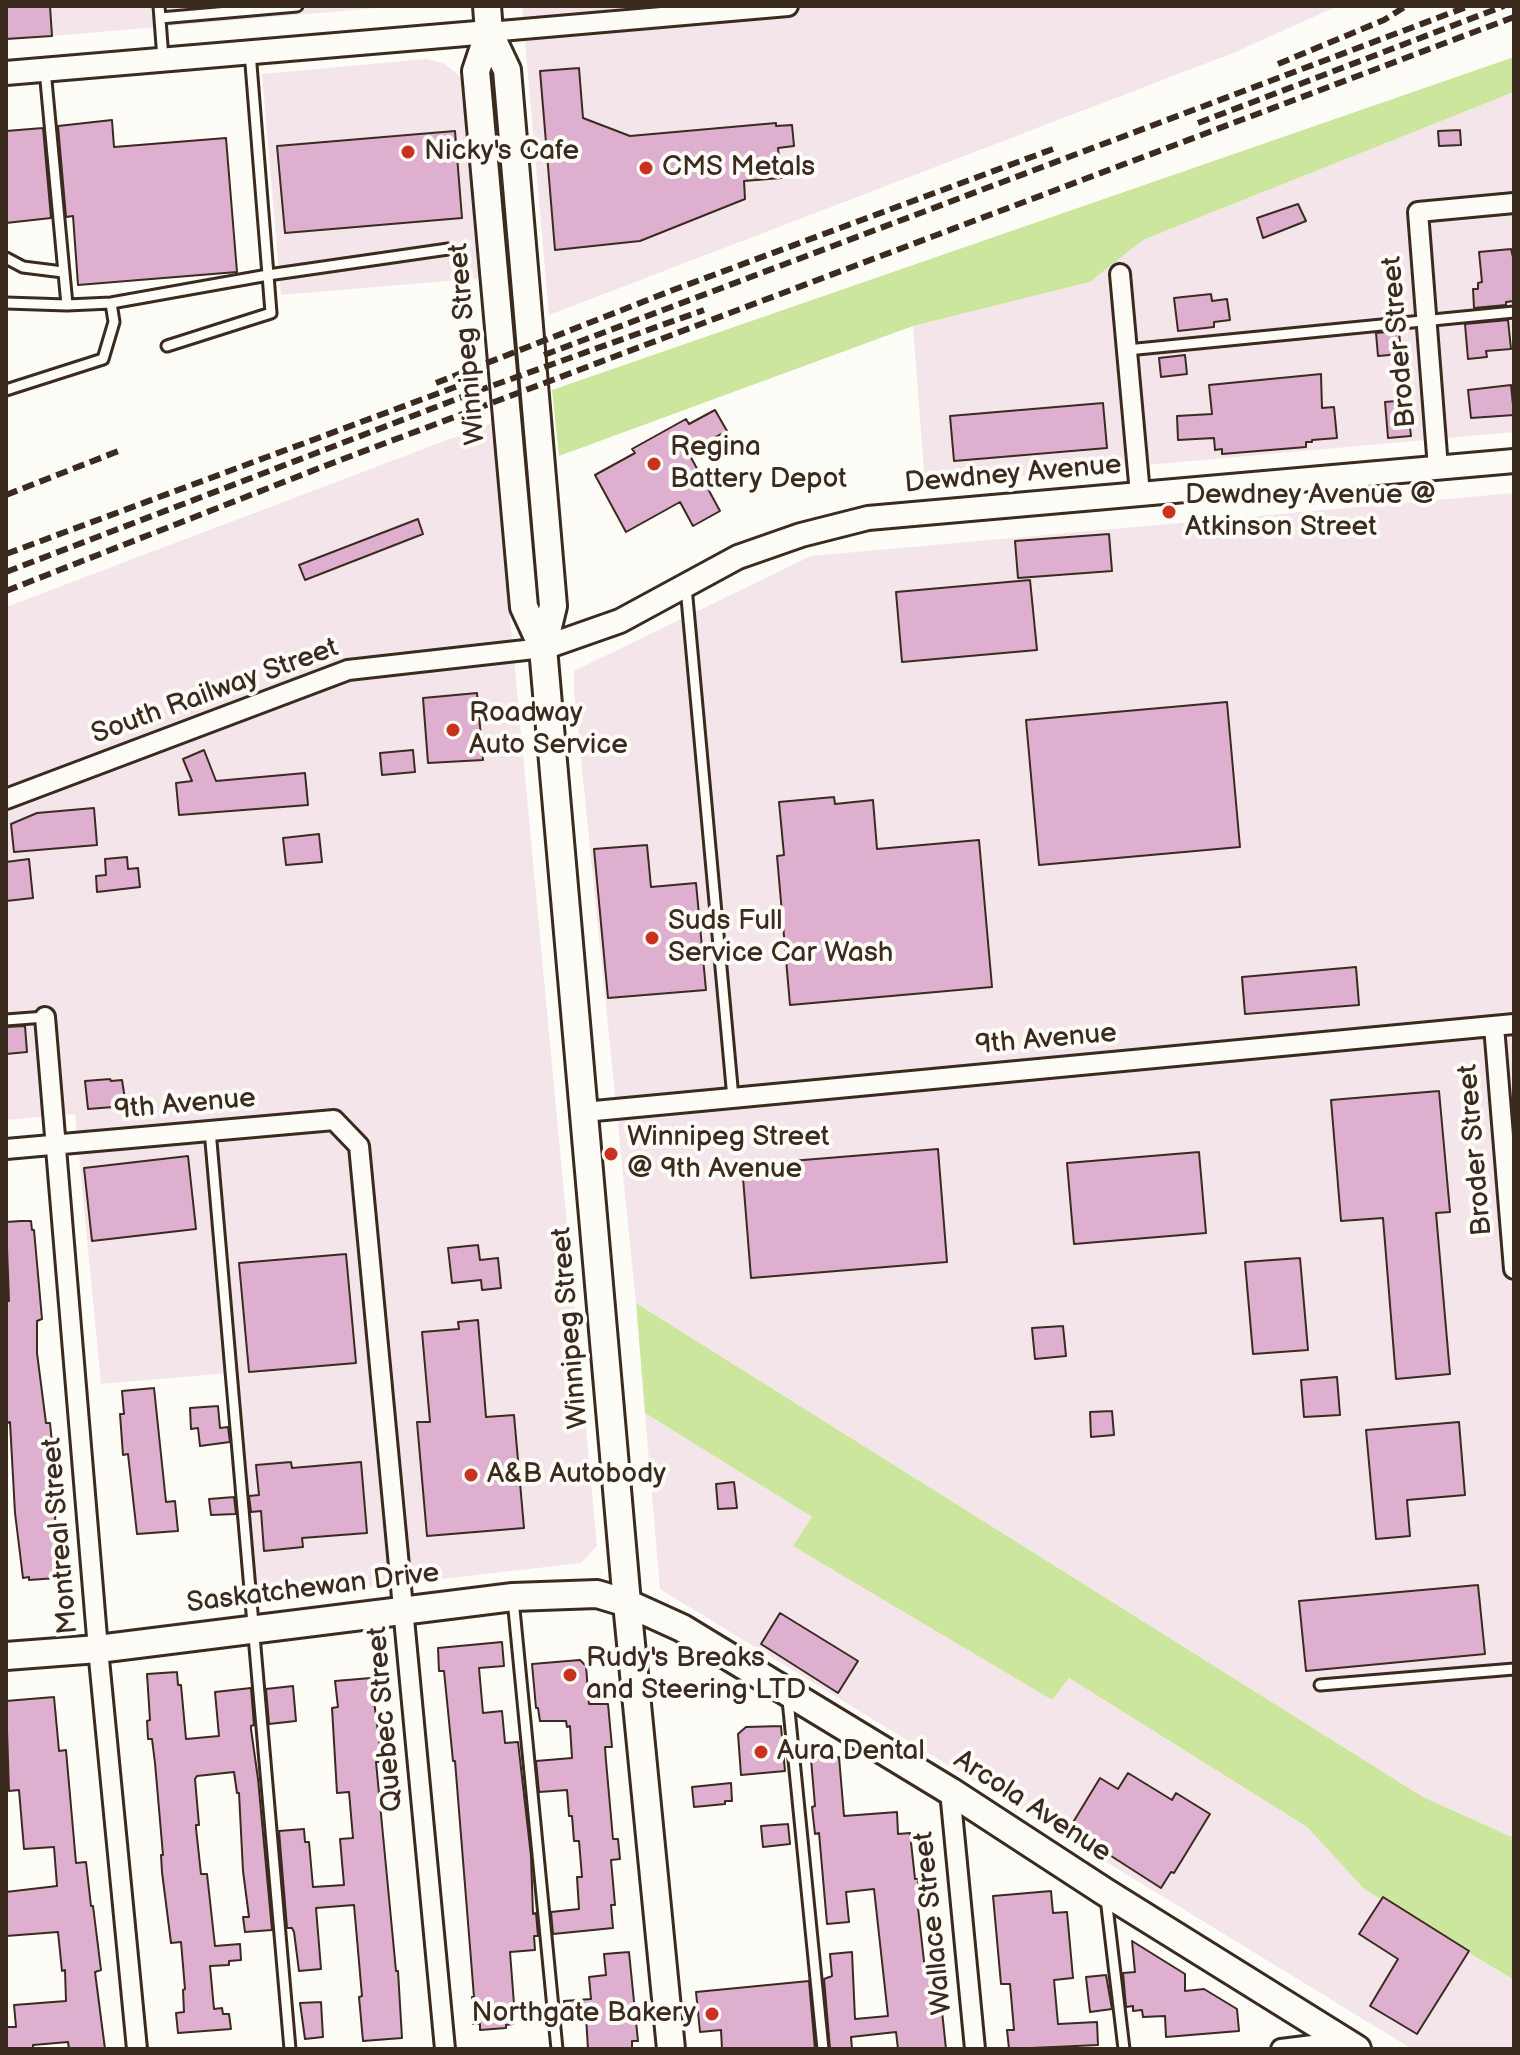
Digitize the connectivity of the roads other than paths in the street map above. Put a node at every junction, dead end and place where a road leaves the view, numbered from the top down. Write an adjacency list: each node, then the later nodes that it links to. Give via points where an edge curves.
1 (159, 6): 5 (lane)
2 (297, 6): 5 (lane)
3 (788, 6): 4 (street)
4 (637, 12): 6 (street)
5 (160, 18): 8 (lane)
6 (488, 19): 7 (street); 29 (main road, Winnipeg Street, via 476,71 524,607)
7 (250, 52): 8 (street); 16 (lane)
8 (163, 59): 9 (street)
9 (45, 70): 10 (street); 14 (lane)
10 (6, 73)
11 (1514, 203): 21 (street, Broder Street, via 1418,212)
12 (448, 249): 16 (lane)
13 (6, 258): 14 (lane, via 23,267)
14 (63, 272): 19 (lane)
15 (1120, 274): 23 (street)
16 (268, 275): 18 (lane); 22 (lane, via 271,313)
17 (6, 303): 19 (lane)
18 (111, 303): 19 (lane); 24 (lane, via 114,322 103,359)
19 (67, 305)
20 (1514, 312): 21 (lane)
21 (1428, 321): 23 (lane); 26 (street, Broder Street)
22 (167, 346)
23 (1127, 350): 27 (street)
24 (6, 390)
25 (1514, 461): 26 (street, Dewdney Avenue)
26 (1438, 468): 27 (street, Dewdney Avenue)
27 (1140, 494): 28 (street, Dewdney Avenue, via 868,518 738,557)
28 (686, 587): 29 (street, Dewdney Avenue, via 620,621); 35 (lane)
29 (543, 648): 30 (street, South Railway Street, via 348,670); 36 (main road, Winnipeg Street)
30 (6, 799)
31 (45, 1017): 32 (lane); 38 (street, Montreal Street)
32 (6, 1020)
33 (1514, 1024): 34 (street, 9th Avenue)
34 (1494, 1026): 35 (street, 9th Avenue); 41 (street, Broder Street)
35 (733, 1098): 36 (street, 9th Avenue)
36 (584, 1112): 43 (main road, Winnipeg Street)
37 (210, 1130): 38 (street, 9th Avenue); 39 (street, 9th Avenue, via 334,1120); 45 (lane)
38 (57, 1145): 40 (street, 9th Avenue); 46 (street, Montreal Street)
39 (359, 1146): 44 (street, Quebec Street)
40 (6, 1149)
41 (1514, 1269)
42 (513, 1597): 43 (main road, Saskatchewan Drive, via 597,1594); 44 (main road, Saskatchewan Drive); 57 (lane)
43 (627, 1603): 50 (main road, Arcola Avenue, via 682,1628); 58 (main road, Winnipeg Street)
44 (404, 1609): 45 (main road, Saskatchewan Drive); 56 (street, Quebec Street)
45 (254, 1630): 46 (main road, Saskatchewan Drive); 55 (lane)
46 (98, 1649): 47 (main road, Saskatchewan Drive); 54 (street, Montreal Street)
47 (6, 1656)
48 (1514, 1669): 49 (lane)
49 (1320, 1685)
50 (787, 1692): 51 (main road, Arcola Avenue); 59 (lane)
51 (950, 1791): 52 (main road, Arcola Avenue); 60 (street, Wallace Street)
52 (1105, 1892): 53 (main road, Arcola Avenue); 61 (lane)
53 (1351, 2045): 62 (street)
54 (137, 2049)
55 (290, 2049)
56 (445, 2049)
57 (557, 2049)
58 (671, 2049)
59 (823, 2049)
60 (975, 2049)
61 (1124, 2049)
62 (1281, 2049)

